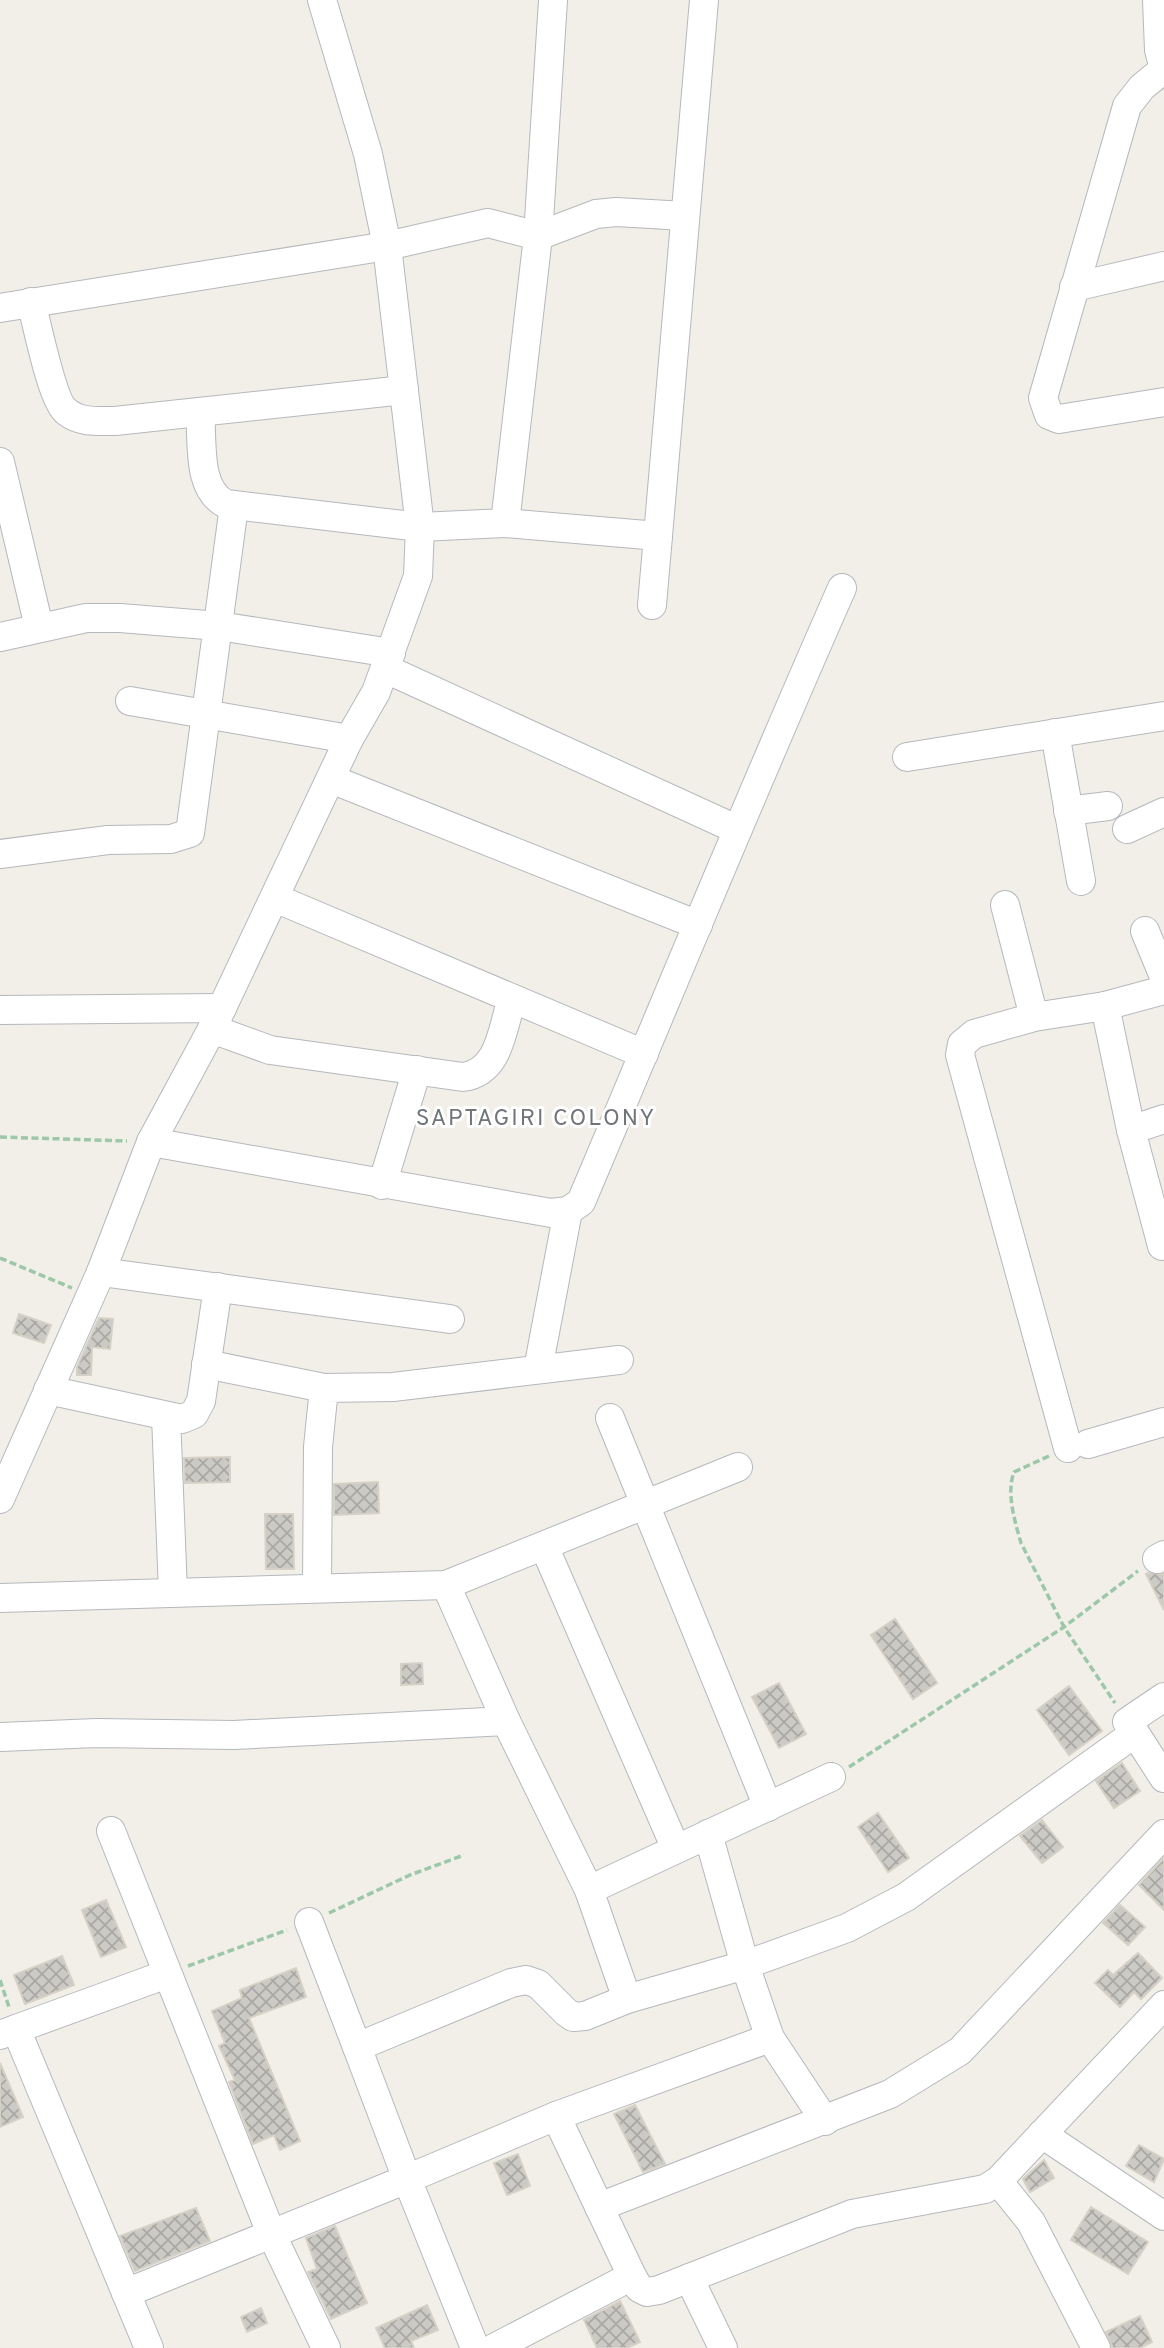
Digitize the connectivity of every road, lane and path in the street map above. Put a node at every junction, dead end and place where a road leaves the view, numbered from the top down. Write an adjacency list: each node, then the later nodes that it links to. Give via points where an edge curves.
1 (322, 0): 8 (street, via 368,154)
2 (553, 0): 7 (street)
3 (704, 0): 6 (street)
4 (1157, 0): 5 (street)
5 (1163, 59): 10 (street, via 1127,106)
6 (685, 216): 7 (street, via 596,214); 20 (street)
7 (538, 236): 8 (street, via 488,223); 18 (street)
8 (387, 247): 11 (street); 13 (street)
9 (1164, 267): 10 (street)
10 (1074, 287): 14 (street, via 1043,398 1049,415 1059,419)
11 (31, 302): 12 (street); 15 (street, via 58,403 66,412 92,422)
12 (0, 308)
13 (404, 390): 15 (street); 19 (street)
14 (1164, 402)
15 (200, 412): 17 (street, via 206,483 216,499)
16 (0, 462): 24 (street)
17 (234, 506): 19 (street); 23 (street)
18 (505, 523): 19 (street); 20 (street)
19 (420, 527): 26 (street, via 418,576)
20 (658, 536): 22 (street)
21 (842, 588): 37 (street)
22 (652, 605)
23 (219, 626): 24 (street, via 86,618); 26 (street); 28 (street)
24 (39, 627): 25 (street)
25 (0, 637)
26 (388, 661): 31 (street); 37 (street)
27 (130, 701): 28 (street)
28 (206, 715): 31 (street); 39 (street, via 192,827 183,838 108,840)
29 (1164, 716): 30 (street)
30 (1055, 733): 32 (street); 35 (street)
31 (349, 739): 33 (street)
32 (906, 757)
33 (331, 779): 41 (street); 43 (street)
34 (1108, 806): 35 (street)
35 (1069, 811): 40 (street)
36 (1164, 812): 38 (street)
37 (736, 829): 43 (street)
38 (1128, 829)
39 (0, 854)
40 (1081, 881)
41 (275, 898): 47 (street); 51 (street)
42 (1005, 905): 50 (street)
43 (698, 925): 52 (street)
44 (1145, 931): 45 (street)
45 (1164, 977)
46 (1164, 990): 48 (street)
47 (512, 999): 52 (street); 53 (street, via 491,1063 483,1072 463,1077)
48 (1105, 1006): 50 (street); 55 (street)
49 (0, 1010): 51 (street)
50 (1034, 1017): 73 (street, via 974,1034 962,1044 960,1055)
51 (217, 1019): 53 (street, via 270,1050); 57 (street)
52 (644, 1054): 59 (street, via 581,1202)
53 (417, 1070): 58 (street)
54 (1164, 1119): 55 (street)
55 (1131, 1130): 60 (street)
56 (0, 1137): 57 (path)
57 (151, 1142): 58 (street); 62 (street)
58 (383, 1185): 59 (street, via 551,1213)
59 (568, 1211): 67 (street)
60 (1163, 1248)
61 (0, 1258): 62 (path)
62 (95, 1283): 63 (street); 69 (street)
63 (218, 1287): 64 (street); 66 (street)
64 (450, 1319)
65 (619, 1360): 67 (street)
66 (206, 1364): 68 (street); 70 (street, via 201,1401 194,1414 182,1419)
67 (538, 1369): 68 (street, via 393,1387)
68 (324, 1388): 80 (street, via 318,1447)
69 (48, 1390): 70 (street); 75 (street)
70 (166, 1416): 81 (street)
71 (610, 1418): 76 (street)
72 (1164, 1422): 73 (street)
73 (1078, 1446): 83 (path, via 1024,1465 1010,1482 1021,1543)
74 (738, 1467): 76 (street)
75 (0, 1499)
76 (645, 1505): 77 (street); 90 (street)
77 (544, 1546): 79 (street); 94 (street)
78 (1161, 1557): 83 (path)
79 (446, 1585): 80 (street); 85 (street)
80 (317, 1587): 81 (street)
81 (173, 1592): 82 (street)
82 (0, 1598)
83 (1064, 1627): 86 (path); 88 (path)
84 (1164, 1697): 86 (street)
85 (506, 1721): 87 (street, via 234,1735 97,1733); 95 (street)
86 (1127, 1722)
87 (0, 1738)
88 (831, 1777): 90 (street)
89 (1164, 1778): 97 (street, via 1135,1733 874,1915)
90 (768, 1807): 93 (street)
91 (111, 1831): 98 (street)
92 (1164, 1834): 106 (street, via 960,2051 890,2094)
93 (708, 1835): 94 (street); 97 (street)
94 (676, 1849): 95 (street)
95 (589, 1890): 100 (street)
96 (309, 1922): 104 (street)
97 (745, 1965): 100 (street); 103 (street)
98 (167, 1974): 102 (street); 112 (street)
99 (0, 1980): 102 (path)
100 (628, 1999): 104 (street, via 573,2017 538,1984 526,1979)
101 (1164, 2005): 107 (street)
102 (8, 2032): 115 (street)
103 (769, 2038): 105 (street); 106 (street)
104 (357, 2046): 108 (street)
105 (556, 2116): 108 (street); 110 (street)
106 (825, 2121): 110 (street)
107 (1042, 2134): 109 (street); 111 (street)
108 (407, 2179): 112 (street); 118 (street)
109 (998, 2181): 114 (street, via 966,2194 833,2220); 121 (street, via 1031,2222)
110 (599, 2207): 113 (street)
111 (1163, 2214)
112 (271, 2233): 115 (street); 117 (street)
113 (632, 2276): 114 (street, via 647,2292); 119 (street)
114 (689, 2278): 120 (street)
115 (126, 2293): 116 (street)
116 (149, 2348)
117 (326, 2348)
118 (475, 2348)
119 (494, 2348)
120 (723, 2348)
121 (1096, 2348)

